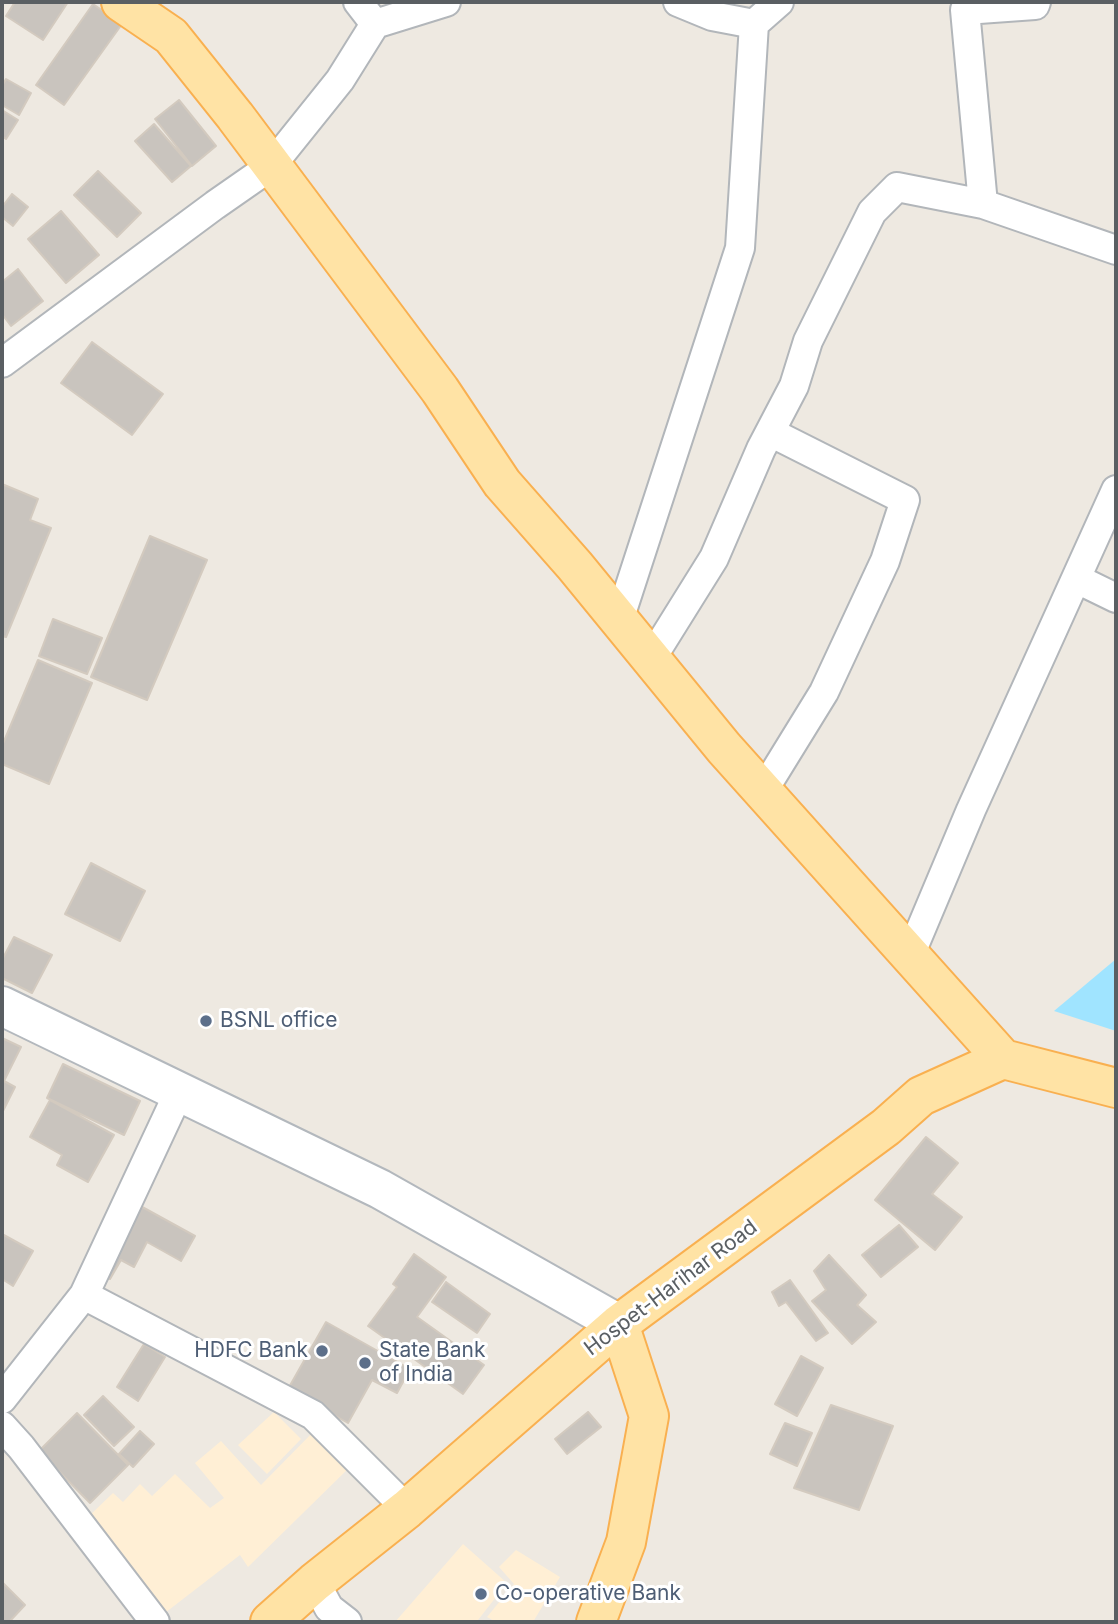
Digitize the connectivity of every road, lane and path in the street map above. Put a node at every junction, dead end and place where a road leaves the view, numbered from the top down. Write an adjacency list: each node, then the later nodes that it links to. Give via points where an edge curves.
1 (121, 2): 8 (main road)
2 (446, 2): 7 (street)
3 (678, 2): 6 (street)
4 (779, 2): 9 (street)
5 (1036, 2): 11 (street, via 965,10)
6 (715, 9): 9 (street)
7 (367, 13): 10 (street, via 340,80)
8 (164, 19): 10 (main road)
9 (754, 23): 18 (street, via 740,248)
10 (271, 166): 13 (street); 18 (main road, via 440,390 502,484)
11 (983, 204): 12 (street); 14 (street, via 897,187 872,212 808,341 794,386)
12 (1116, 250)
13 (2, 363)
14 (770, 432): 19 (street, via 714,558); 20 (street, via 905,499 885,561 824,692)
15 (1116, 490): 16 (street)
16 (1077, 579): 17 (street); 21 (street)
17 (1116, 598)
18 (619, 620): 19 (main road)
19 (650, 659): 20 (main road)
20 (763, 791): 21 (main road)
21 (910, 955): 23 (main road)
22 (2, 1006): 25 (main road)
23 (1003, 1059): 24 (main road); 27 (main road, Hospet-Harihar Road, via 921,1096 886,1127)
24 (1116, 1088)
25 (179, 1092): 26 (street); 27 (main road, via 380,1189)
26 (84, 1295): 28 (street); 30 (street, via 313,1415)
27 (619, 1324): 30 (main road, Hospet-Harihar Road); 35 (main road, via 649,1416 626,1542)
28 (2, 1399)
29 (2, 1426): 32 (street)
30 (407, 1509): 31 (main road, Hospet-Harihar Road)
31 (314, 1582): 33 (main road, Hospet-Harihar Road); 34 (street, via 329,1608)
32 (155, 1622)
33 (270, 1622)
34 (347, 1622)
35 (596, 1622)

